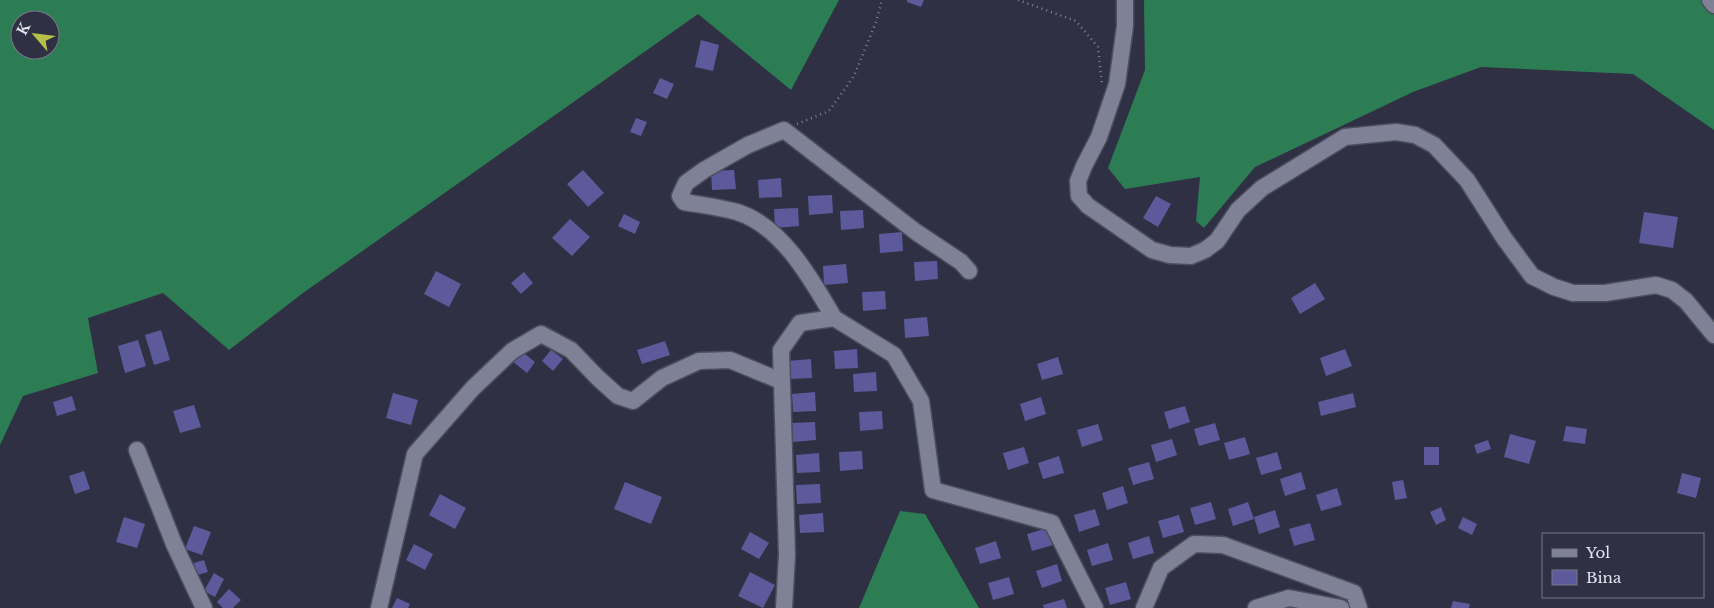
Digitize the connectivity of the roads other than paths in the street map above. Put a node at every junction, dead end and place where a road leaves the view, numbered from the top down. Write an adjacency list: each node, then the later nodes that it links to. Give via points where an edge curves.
1 (1125, 0): 6 (street, via 1117,84 1099,137 1078,181 1079,196 1088,206 1152,250 1191,256 1205,250 1217,241 1238,210 1262,188 1345,137 1396,132 1414,135 1434,145 1467,180 1532,276 1573,293 1605,293 1656,285 1672,290 1686,301)
2 (1710, 0): 3 (street)
3 (1714, 6)
4 (969, 271): 5 (street, via 784,130 748,145 686,183 680,196 684,202 739,212 764,225 793,254)
5 (834, 318): 7 (street, via 800,323 780,350); 12 (street, via 894,355 921,401 933,490 1052,523)
6 (1714, 335)
7 (781, 381): 10 (street, via 730,360 699,362 662,378 633,401 618,396 571,350 541,334 512,351 473,388 415,454); 11 (street, via 788,555)
8 (136, 450): 9 (street)
9 (204, 608)
10 (379, 608)
11 (784, 608)
12 (1094, 608)
13 (1144, 608): 16 (street, via 1161,568 1194,544 1224,544 1354,593)
14 (1256, 608): 15 (street, via 1289,598)
15 (1341, 608)
16 (1359, 608)

